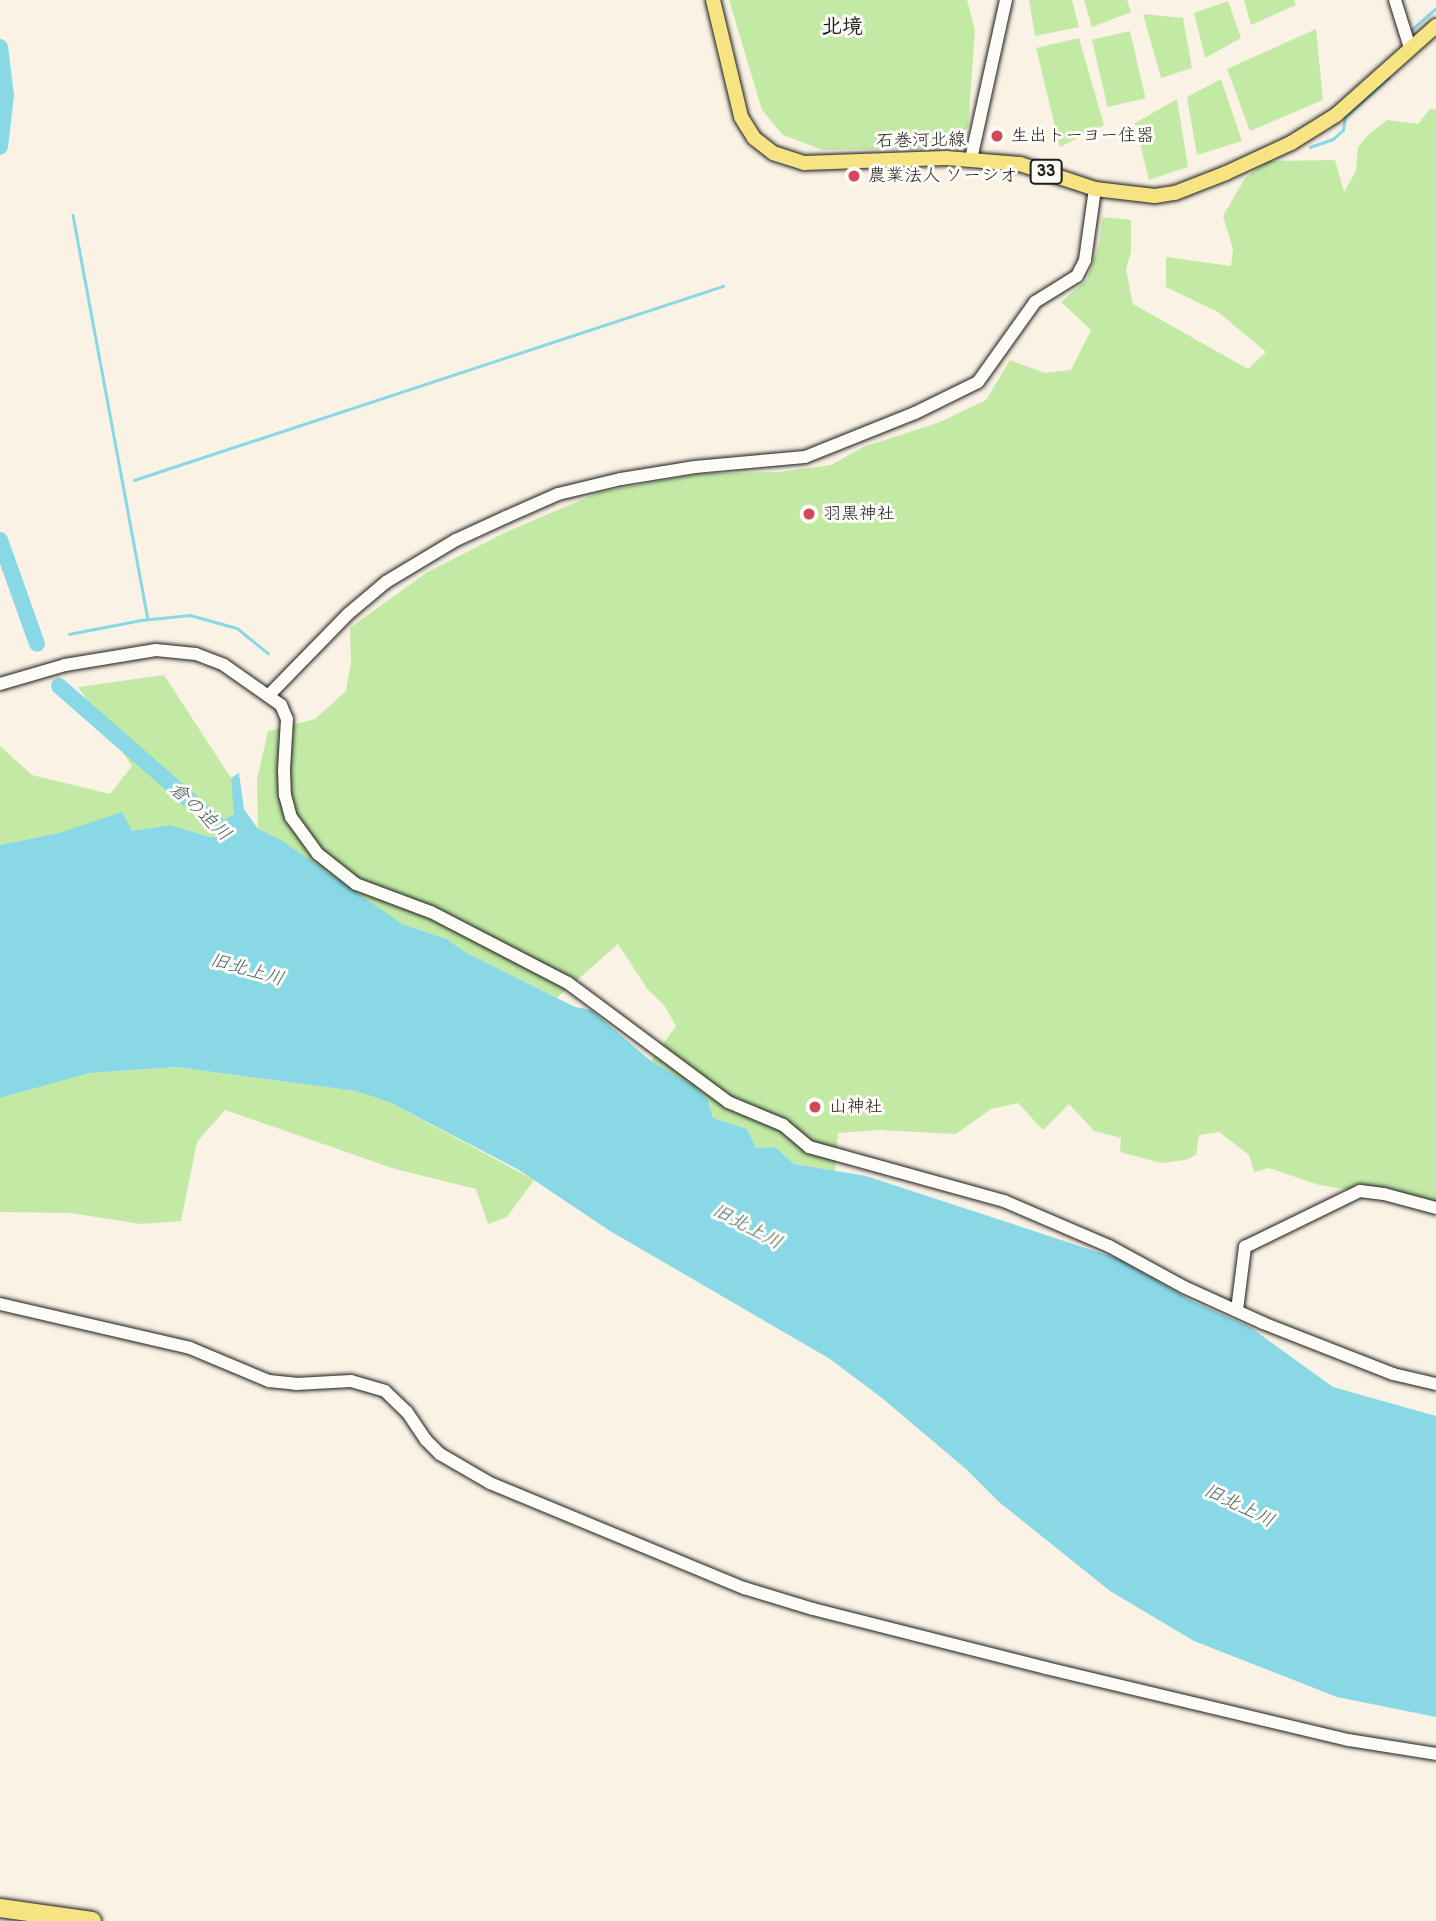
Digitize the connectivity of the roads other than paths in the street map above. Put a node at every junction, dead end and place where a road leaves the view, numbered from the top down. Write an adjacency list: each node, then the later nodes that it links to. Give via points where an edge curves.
1 (713, 0): 6 (main road, 石巻河北線 / 33, via 741,117 754,138 773,152 804,163)
2 (1006, 0): 6 (street)
3 (1395, 0): 5 (street)
4 (1434, 33): 5 (main road, 石巻河北線 / 33)
5 (1410, 48): 7 (main road, 石巻河北線 / 33, via 1336,115 1291,143 1226,173 1155,196)
6 (971, 159): 7 (main road, 石巻河北線 / 33, via 1020,164)
7 (1095, 188): 9 (street, via 1085,260 1077,276 1035,302 978,382 805,457 621,479 558,495 506,517 456,540 386,582)
8 (0, 684): 9 (street, via 65,665 172,650 224,664)
9 (269, 695): 12 (street, via 281,705 287,719 285,795 291,817 318,854 356,884 431,912 568,983 728,1102 783,1125 809,1147 1003,1200)
10 (1436, 1209): 12 (street, via 1360,1191 1245,1247)
11 (0, 1304): 14 (street, via 190,1348 269,1381 351,1381 385,1391 440,1454 490,1483 744,1588 1045,1668 1349,1741)
12 (1237, 1310): 13 (street, via 1339,1354)
13 (1436, 1384)
14 (1436, 1754)
15 (0, 1908): 16 (highway)
16 (92, 1921)

